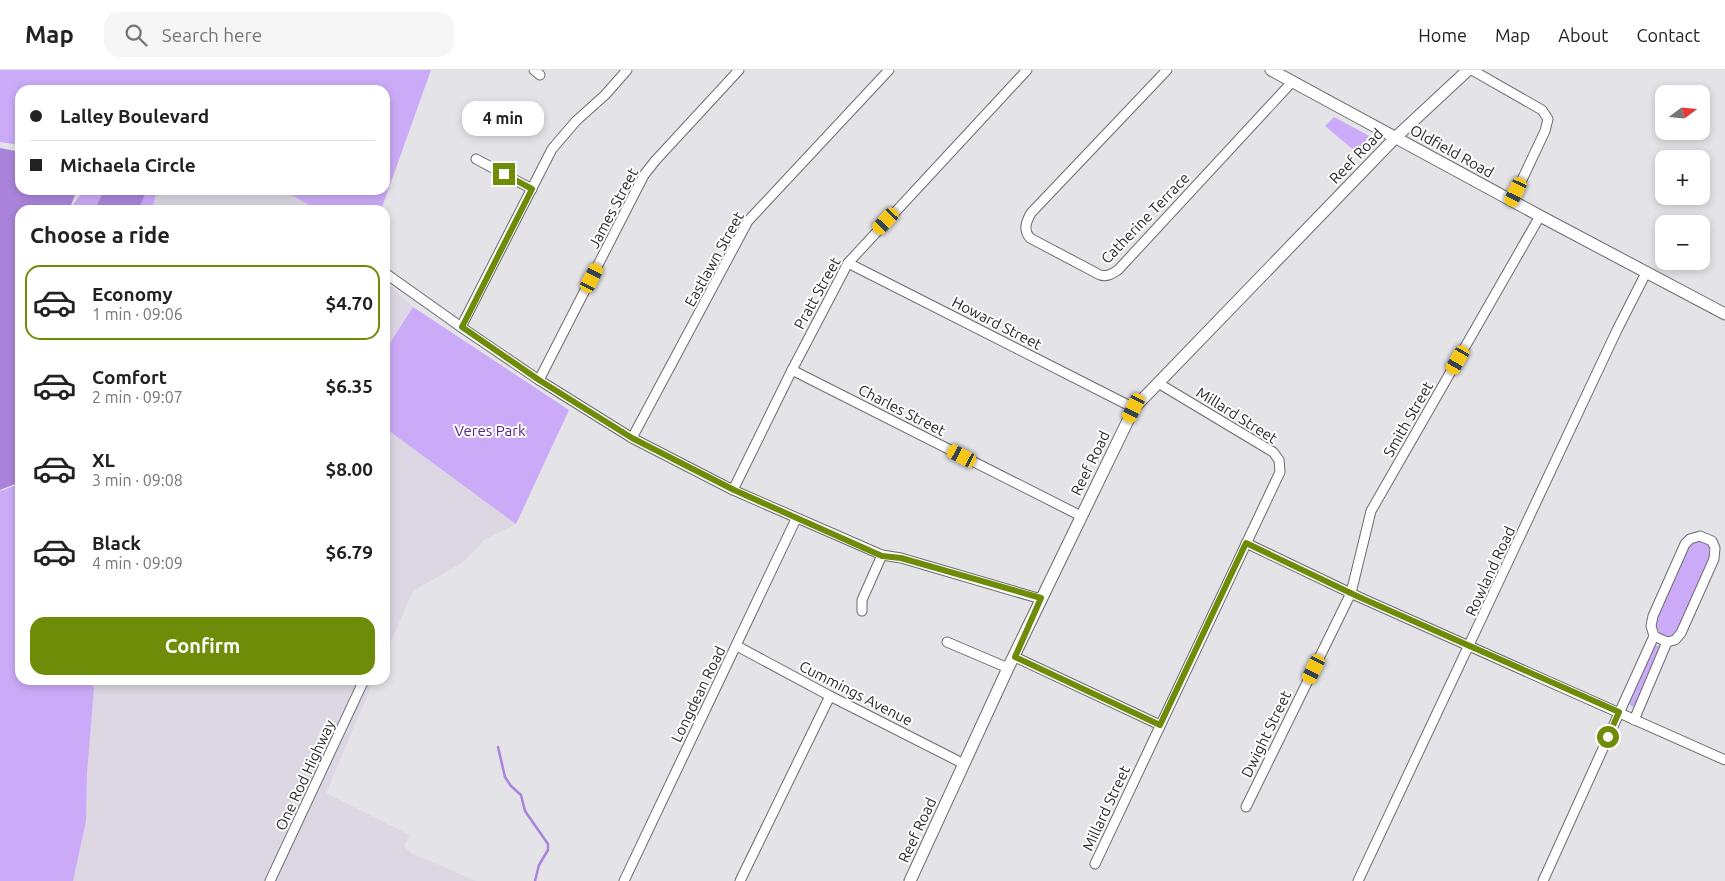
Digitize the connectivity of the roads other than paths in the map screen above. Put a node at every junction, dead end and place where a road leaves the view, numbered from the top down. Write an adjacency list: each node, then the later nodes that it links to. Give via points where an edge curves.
1 (627, 70): 12 (street, via 552,149)
2 (739, 70): 21 (street, James Street, via 644,175)
3 (889, 70): 24 (street, Eastlawn Street, via 748,221)
4 (1027, 70): 15 (street, Pratt Street)
5 (1167, 70): 9 (street, Catherine Terrace, via 1031,213 1025,229 1030,238 1100,275 1118,270)
6 (1271, 70): 9 (street, Oldfield Road)
7 (1468, 70): 10 (street, Reef Road)
8 (1472, 70): 13 (street, via 1542,110 1548,119)
9 (1292, 82): 10 (street, Oldfield Road)
10 (1396, 137): 13 (street, Oldfield Road); 22 (street, Reef Road)
11 (476, 160): 12 (street)
12 (532, 189): 19 (street)
13 (1512, 201): 14 (street, Oldfield Road)
14 (1540, 216): 16 (street, Oldfield Road); 30 (street, Smith Street, via 1371,511)
15 (848, 262): 20 (street, Pratt Street); 23 (street, Howard Street)
16 (1646, 273): 18 (street, Oldfield Road); 37 (street, Rowland Road)
17 (390, 277): 19 (street)
18 (1725, 314)
19 (462, 327): 21 (street)
20 (792, 370): 25 (street, Pratt Street); 26 (street, Charles Street)
21 (539, 380): 24 (street)
22 (1158, 382): 23 (street, Reef Road); 28 (street, Millard Street, via 1272,452 1279,460 1280,472)
23 (1134, 408): 26 (street, Reef Road)
24 (632, 438): 25 (street)
25 (734, 490): 27 (street)
26 (1081, 516): 31 (street, Reef Road)
27 (796, 518): 29 (street); 36 (street, Longdean Road)
28 (1246, 543): 30 (street); 44 (street, Millard Street)
29 (882, 556): 31 (street, via 901,558); 32 (street, via 862,600)
30 (1351, 593): 37 (street); 47 (street, Dwight Street)
31 (1041, 598): 38 (street, Reef Road)
32 (862, 611)
33 (1654, 636): 35 (street); 35 (street, via 1653,616 1685,544 1693,537 1708,538 1715,548 1714,559 1681,633 1675,640); 42 (street)
34 (947, 642): 39 (street)
35 (1667, 642): 43 (street)
36 (737, 646): 41 (street, Cummings Avenue); 50 (street, Longdean Road)
37 (1470, 646): 42 (street); 53 (street, Rowland Road)
38 (1015, 657): 39 (street, Reef Road); 44 (street)
39 (1008, 668): 46 (street, Reef Road)
40 (362, 685): 49 (street, One Rod Highway)
41 (830, 696): 46 (street, Cummings Avenue); 51 (street)
42 (1619, 712): 43 (street); 54 (street)
43 (1634, 720): 45 (street)
44 (1160, 725): 48 (street, Millard Street)
45 (1725, 760)
46 (964, 764): 52 (street, Reef Road)
47 (1246, 807)
48 (1095, 864)
49 (270, 881)
50 (624, 881)
51 (740, 881)
52 (910, 881)
53 (1358, 881)
54 (1544, 881)

